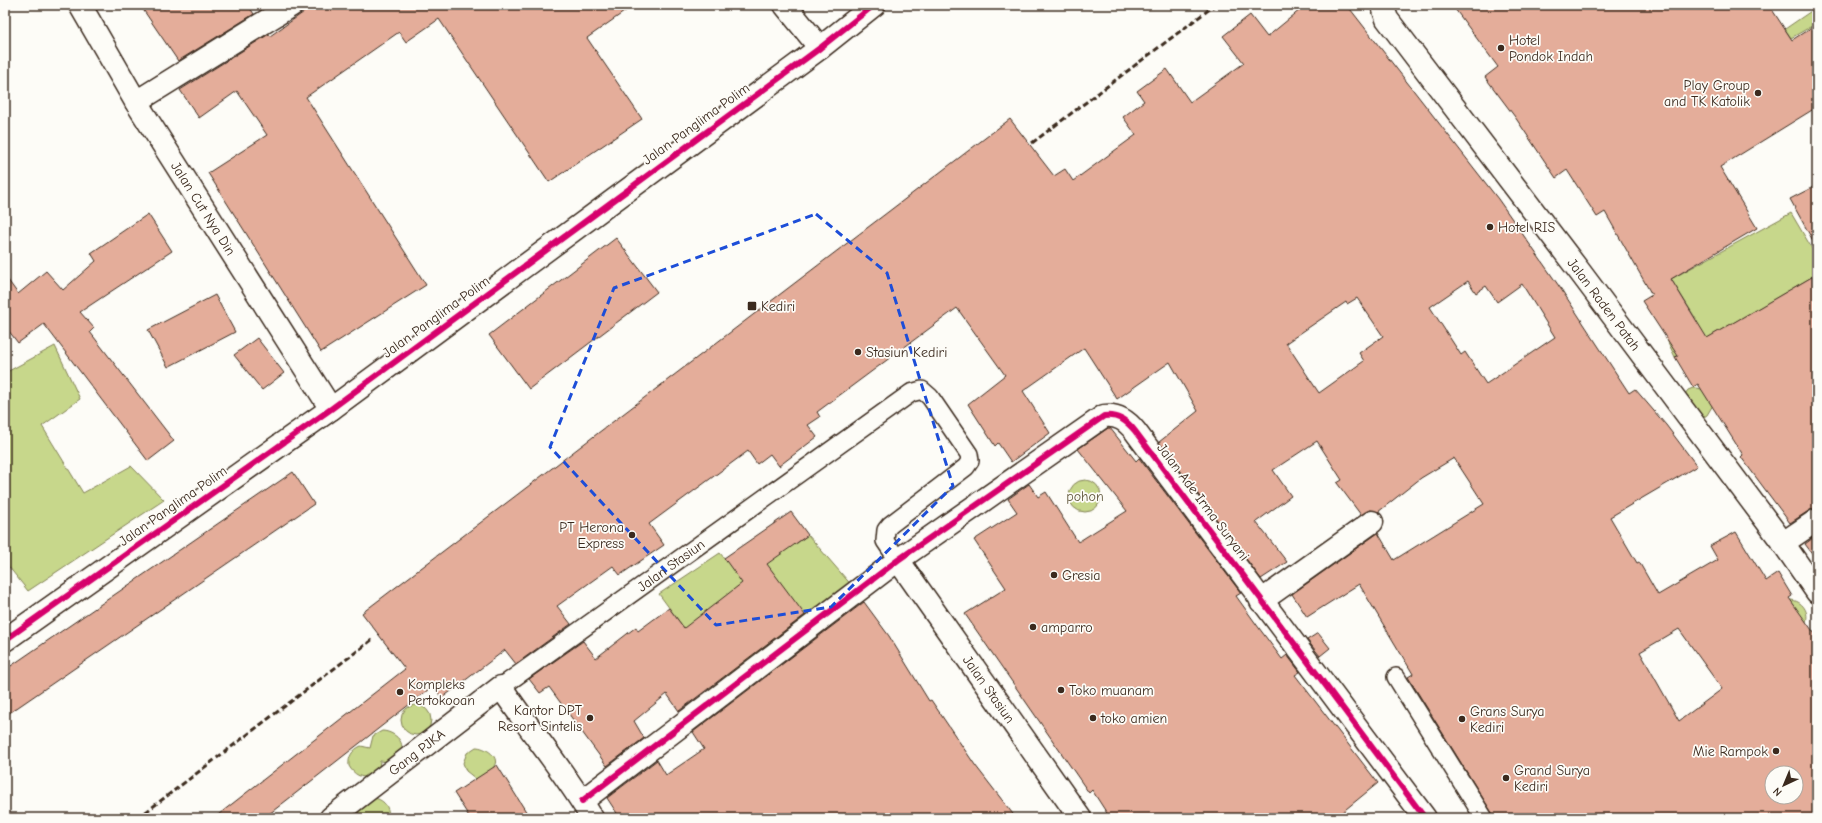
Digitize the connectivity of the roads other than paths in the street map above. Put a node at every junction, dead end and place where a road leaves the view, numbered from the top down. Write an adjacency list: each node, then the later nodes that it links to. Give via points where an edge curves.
1 (80, 5): 7 (street, Jalan Cut Nya Din)
2 (292, 5): 7 (street)
3 (785, 5): 6 (street)
4 (874, 5): 6 (street, Jalan Panglima Polim)
5 (1386, 12): 11 (street, Jalan Raden Patah)
6 (820, 48): 8 (street, Jalan Panglima Polim)
7 (136, 102): 8 (street, Jalan Cut Nya Din)
8 (331, 409): 15 (street, Jalan Panglima Polim)
9 (1817, 520): 11 (street)
10 (1372, 522): 14 (street)
11 (1783, 543): 13 (street, Jalan Raden Patah)
12 (898, 560): 14 (street, Jalan Ade Irma Suryani, via 1104,416 1113,415 1128,423); 17 (lane, Jalan Stasiun, via 885,540 886,530 966,467 970,461 969,454 930,397 922,390 911,394); 18 (street, Jalan Ade Irma Suryani); 20 (street, Jalan Stasiun)
13 (1817, 592)
14 (1261, 601): 21 (street, Jalan Ade Irma Suryani)
15 (5, 640)
16 (1396, 677): 22 (lane)
17 (501, 687): 18 (street); 19 (street, Gang PJKA)
18 (587, 809)
19 (331, 818)
20 (1080, 818)
21 (1425, 818)
22 (1484, 818)

